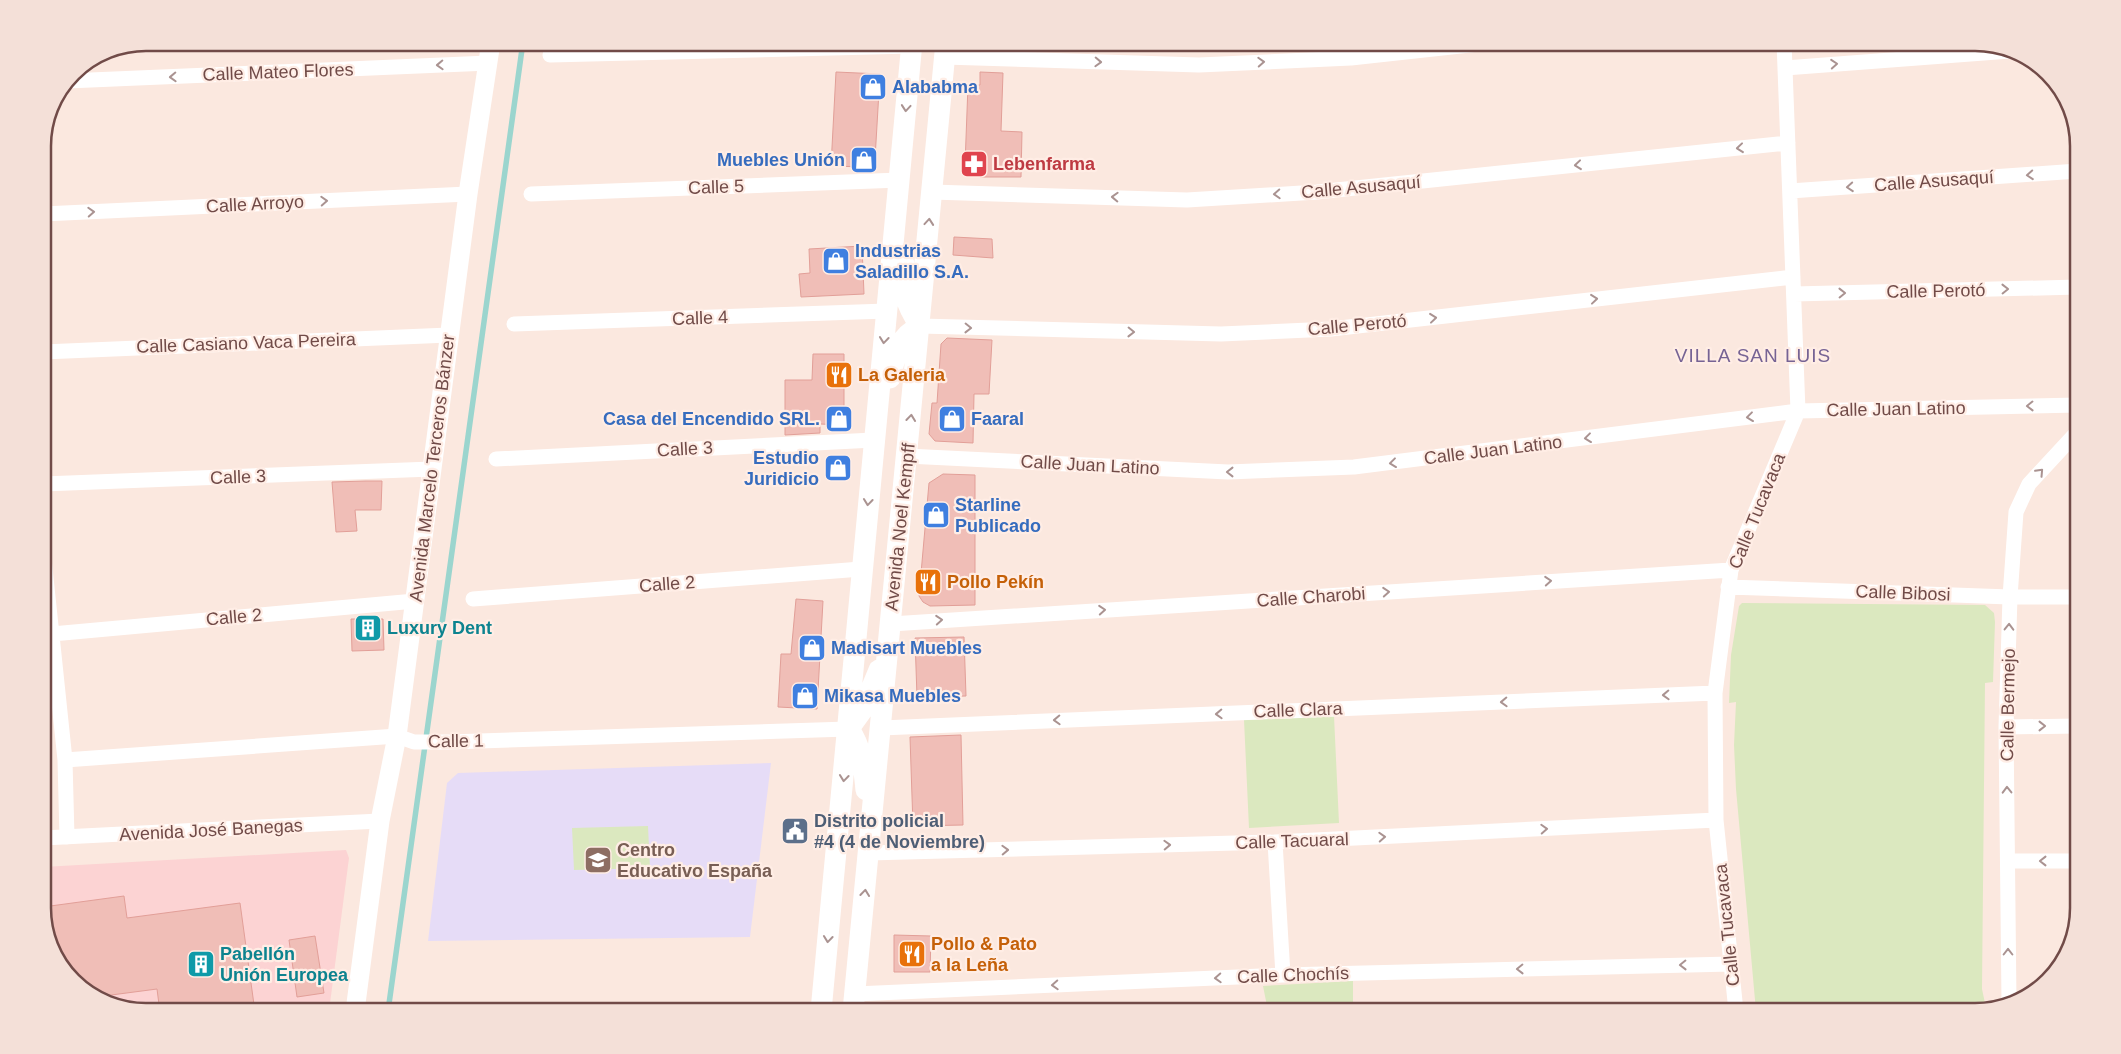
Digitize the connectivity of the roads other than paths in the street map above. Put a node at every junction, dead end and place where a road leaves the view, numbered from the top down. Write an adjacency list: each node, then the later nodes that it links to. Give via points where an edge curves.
1 (490, 51): 12 (street, Avenida Marcelo Terceros Bánzer)
2 (682, 51): 10 (street)
3 (911, 51): 17 (main road, Avenida Noel Kempff, one-way to 17)
4 (945, 51): 19 (main road, Avenida Noel Kempff)
5 (962, 51): 11 (street, one-way to 11, via 1200,65)
6 (1349, 51): 11 (street)
7 (1415, 51): 11 (street)
8 (1784, 51): 13 (street, Calle Tucavaca)
9 (1990, 53): 13 (street, one-way to 9)
10 (550, 55)
11 (1351, 58)
12 (488, 63): 14 (street, Calle Mateo Flores, one-way to 14); 20 (street, Avenida Marcelo Terceros Bánzer)
13 (1785, 68): 15 (street, Calle Tucavaca)
14 (78, 81)
15 (1788, 143): 18 (street, Calle Tucavaca); 19 (street, Calle Asusaquí, one-way to 19, via 1317,192 1206,198)
16 (2070, 172): 18 (street, Calle Asusaquí, one-way to 18)
17 (900, 180): 21 (street, Calle 5); 22 (main road, Avenida Noel Kempff)
18 (1790, 191): 24 (street, Calle Tucavaca)
19 (932, 192): 29 (main road, Avenida Noel Kempff, one-way to 19)
20 (468, 194): 23 (street, Calle Arroyo, one-way to 20); 30 (street, Avenida Marcelo Terceros Bánzer)
21 (531, 194)
22 (897, 201): 27 (main road, Avenida Noel Kempff); 29 (main road, via 906,220 903,290 910,311)
23 (51, 214)
24 (1793, 277): 26 (street, Calle Tucavaca); 29 (street, Calle Perotó, one-way to 24, via 1221,334 1331,329)
25 (2070, 287): 26 (street, Calle Perotó, one-way to 25)
26 (1794, 294): 33 (street, Calle Tucavaca)
27 (887, 311): 28 (street, Calle 4); 34 (main road, Avenida Noel Kempff, one-way to 34)
28 (514, 324)
29 (920, 326): 34 (main road, via 908,332 898,347); 36 (main road, Avenida Noel Kempff, one-way to 29)
30 (449, 335): 31 (street, Calle Casiano Vaca Pereira); 38 (street, Avenida Marcelo Terceros Bánzer)
31 (51, 352)
32 (2070, 405): 33 (street, Calle Juan Latino, one-way to 33)
33 (1798, 411): 36 (street, Calle Juan Latino, one-way to 36, via 1354,468 1228,472); 41 (street, Calle Tucavaca)
34 (874, 432): 37 (street, Calle 3); 40 (main road, Avenida Noel Kempff, one-way to 40)
35 (2070, 440): 44 (street, Calle Bermejo, one-way to 35, via 2016,512 2029,484)
36 (907, 456): 48 (main road, Avenida Noel Kempff)
37 (496, 459)
38 (432, 469): 39 (street, Calle 3); 46 (street, Avenida Marcelo Terceros Bánzer)
39 (51, 484)
40 (861, 569): 45 (street, Calle 2); 54 (main road, Avenida Noel Kempff)
41 (1731, 570): 42 (street, Calle Tucavaca); 48 (street, Calle Charobi, one-way to 41)
42 (1728, 587): 44 (street, Calle Bibosi); 50 (street, Calle Tucavaca)
43 (2070, 596): 44 (street, Calle Bibosi)
44 (2010, 597): 52 (street, Calle Bermejo, one-way to 44)
45 (473, 599)
46 (415, 601): 49 (street, Calle 2); 55 (street, Avenida Marcelo Terceros Bánzer)
47 (51, 625): 49 (street)
48 (890, 630): 53 (main road, Avenida Noel Kempff); 54 (main road, via 864,709)
49 (52, 634): 56 (street)
50 (1715, 693): 53 (street, Calle Clara, one-way to 53); 57 (street, Calle Tucavaca)
51 (2070, 726): 52 (street, one-way to 51)
52 (2006, 727): 63 (street, Calle Bermejo, one-way to 52)
53 (881, 728): 62 (main road, Avenida Noel Kempff)
54 (848, 729): 55 (street, Calle 1, via 449,742); 62 (main road, via 856,740 864,767); 69 (main road, Avenida Noel Kempff, one-way to 69)
55 (405, 739): 56 (street, Calle 1); 58 (street, Avenida Marcelo Terceros Bánzer)
56 (65, 760): 59 (street)
57 (1716, 820): 61 (street, Calle Tacuaral, one-way to 57); 65 (street, Calle Tucavaca)
58 (380, 821): 59 (street, Avenida José Banegas); 68 (street, Avenida Marcelo Terceros Bánzer)
59 (66, 837): 60 (street, Avenida José Banegas)
60 (51, 838)
61 (1275, 842): 62 (street, Calle Tacuaral, one-way to 61); 66 (street)
62 (869, 845): 70 (main road, Avenida Noel Kempff, one-way to 62)
63 (2008, 861): 64 (street, one-way to 63); 67 (street, Calle Bermejo, one-way to 63)
64 (2070, 861)
65 (1731, 964): 66 (street, Calle Chochís, one-way to 66); 71 (street, Calle Tucavaca)
66 (1283, 975): 70 (street, Calle Chochís, one-way to 70)
67 (2010, 996)
68 (356, 1003)
69 (822, 1003)
70 (854, 1003)
71 (1735, 1003)

